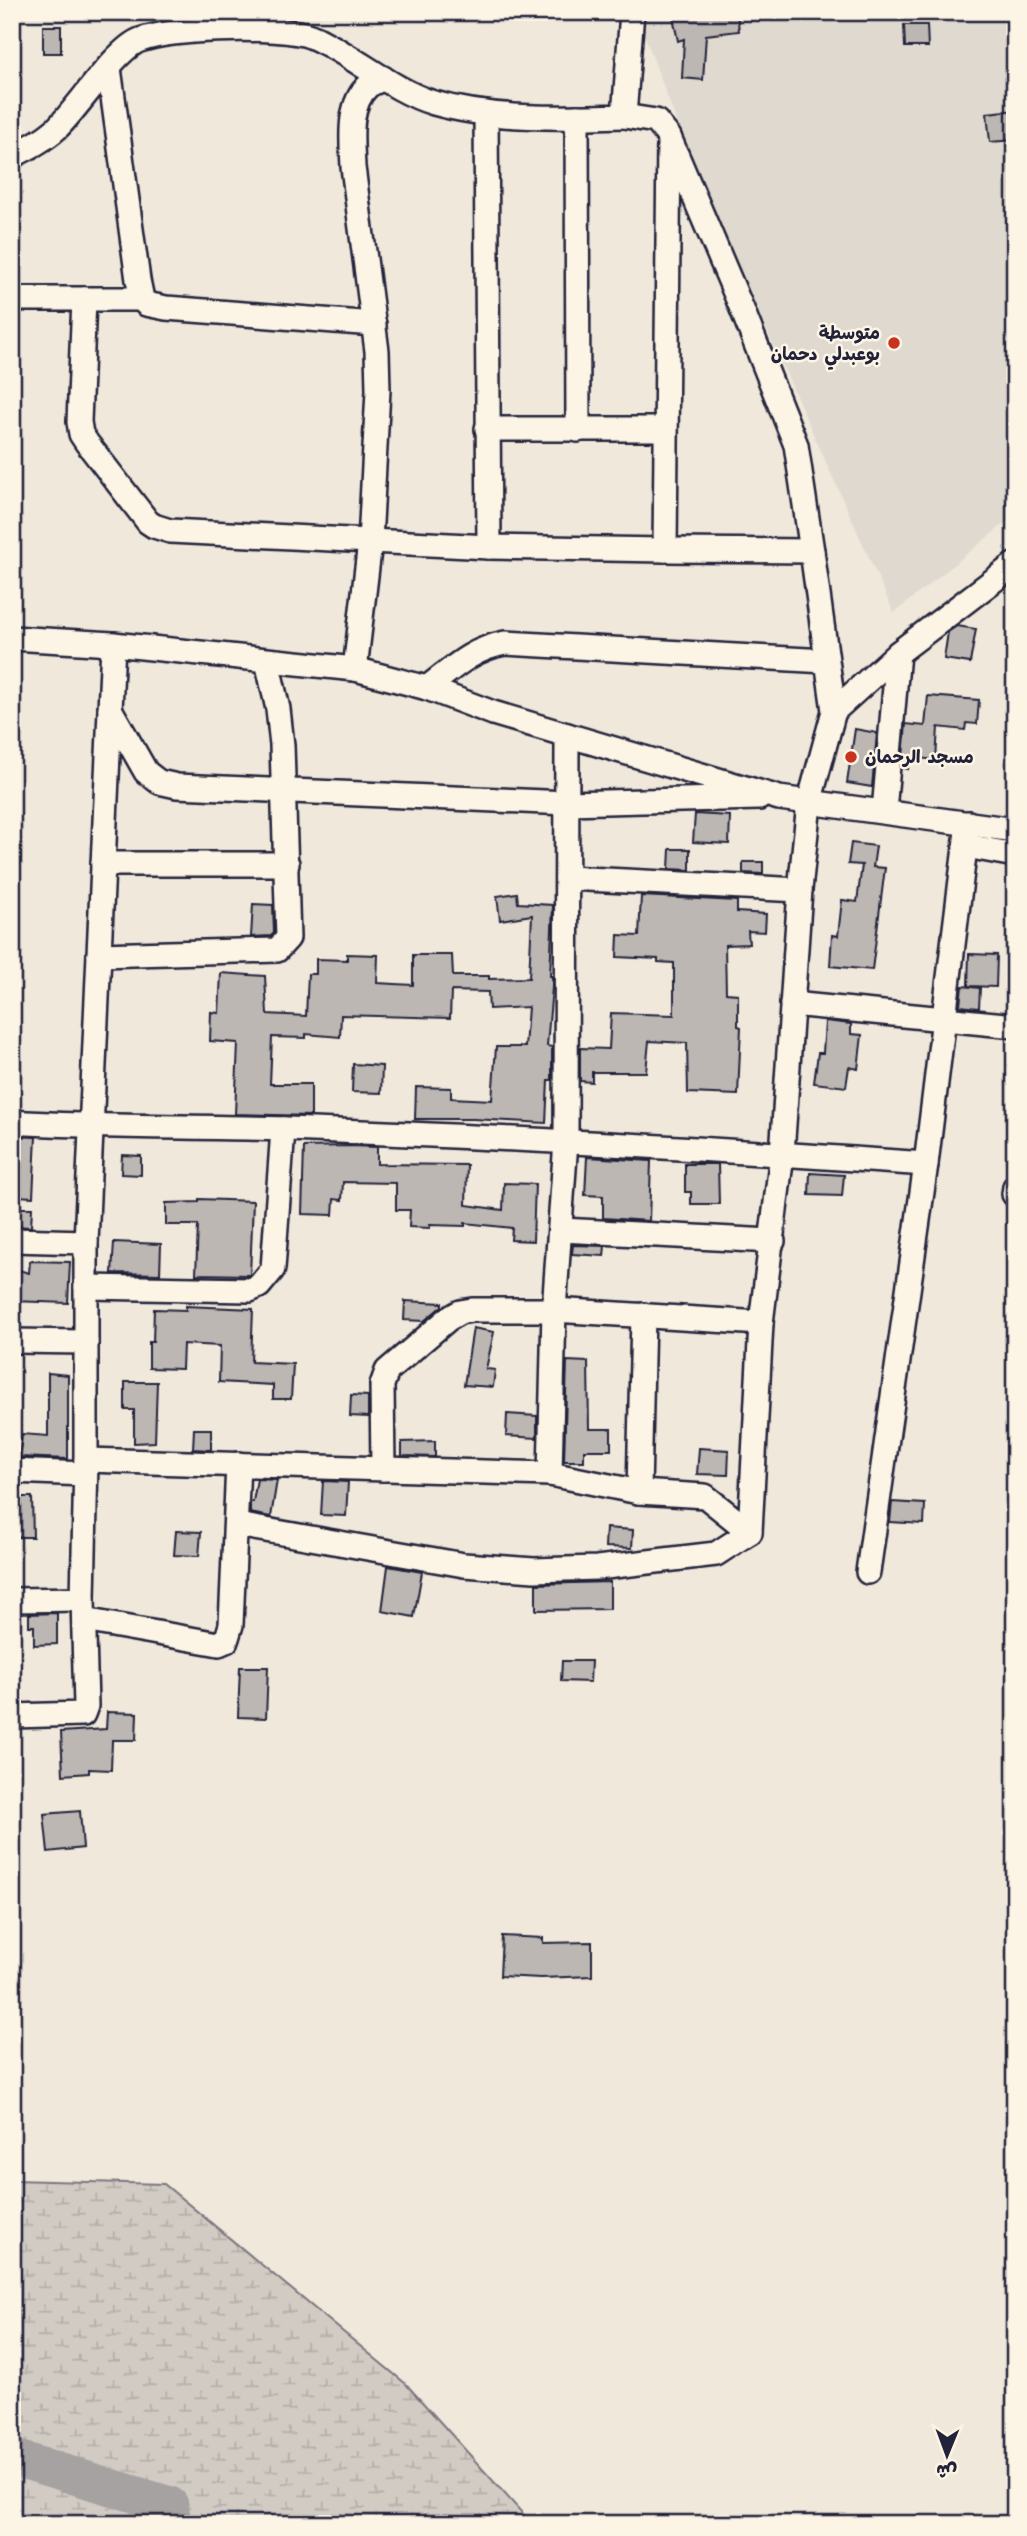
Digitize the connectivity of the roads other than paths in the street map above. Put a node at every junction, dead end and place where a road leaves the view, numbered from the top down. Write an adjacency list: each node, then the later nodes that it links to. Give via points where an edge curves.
1 (632, 12): 5 (street)
2 (109, 68): 3 (street, via 138,40 204,31 258,31 301,33); 8 (street, via 56,130); 11 (street)
3 (383, 78): 4 (street, via 433,103); 12 (street, via 368,86 357,103 352,139)
4 (485, 113): 6 (street); 13 (street)
5 (624, 116): 6 (street); 7 (street, via 656,121)
6 (577, 117): 15 (street)
7 (668, 137): 14 (street); 19 (street, via 796,445)
8 (12, 156)
9 (12, 299): 10 (street)
10 (84, 299): 11 (street); 16 (street, via 81,433 148,522 170,531)
11 (142, 299): 12 (street, via 166,307)
12 (374, 324): 16 (street, via 379,390)
13 (487, 429): 15 (street); 17 (street)
14 (665, 429): 15 (street); 18 (street)
15 (578, 430)
16 (370, 542): 17 (street); 26 (street)
17 (489, 547): 18 (street)
18 (665, 550): 19 (street)
19 (812, 551): 25 (street)
20 (1015, 564): 23 (street)
21 (12, 638): 22 (street)
22 (113, 644): 24 (street); 28 (street)
23 (898, 653): 29 (street); 35 (street)
24 (267, 661): 26 (street); 31 (street, via 278,709)
25 (826, 661): 27 (street, via 505,643 485,646); 29 (street)
26 (355, 669): 27 (street)
27 (427, 688): 30 (street)
28 (110, 709): 31 (street, via 146,772 159,782); 40 (street)
29 (834, 711): 34 (street)
30 (567, 735): 32 (street); 33 (street)
31 (285, 791): 33 (street); 41 (street)
32 (779, 798): 33 (street); 34 (street)
33 (567, 803): 42 (street)
34 (809, 803): 35 (street); 43 (street)
35 (884, 811): 36 (street)
36 (968, 823): 37 (street); 38 (street)
37 (1015, 830)
38 (966, 846): 39 (street); 46 (street)
39 (1015, 855)
40 (103, 864): 41 (street); 44 (street)
41 (287, 864): 44 (street, via 288,938 276,950)
42 (567, 878): 43 (street); 51 (street)
43 (800, 890): 45 (street)
44 (99, 955): 49 (street)
45 (792, 1004): 46 (street); 52 (street)
46 (945, 1017): 47 (street); 53 (street)
47 (1015, 1026)
48 (12, 1122): 49 (street)
49 (91, 1127): 50 (street); 57 (street)
50 (284, 1129): 51 (street); 58 (street, via 273,1269 260,1286 250,1290)
51 (566, 1140): 52 (street); 54 (street)
52 (782, 1154): 53 (street); 56 (street)
53 (926, 1164): 72 (street)
54 (561, 1230): 56 (street); 59 (street)
55 (12, 1240): 57 (street)
56 (773, 1241): 61 (street)
57 (86, 1242): 58 (street)
58 (86, 1287): 63 (street)
59 (554, 1310): 60 (street); 66 (street, via 460,1312 393,1364 382,1385); 68 (street)
60 (643, 1315): 61 (street); 69 (street)
61 (761, 1323): 71 (street)
62 (12, 1341): 63 (street)
63 (86, 1342): 65 (street)
64 (238, 1464): 65 (street); 66 (street); 70 (street)
65 (86, 1467): 67 (street); 74 (street)
66 (383, 1469): 68 (street)
67 (12, 1471)
68 (550, 1474): 69 (street)
69 (639, 1492): 71 (street, via 705,1496)
70 (237, 1525): 71 (street, via 464,1565 534,1570 597,1568 716,1554); 74 (street, via 226,1641 219,1644)
71 (750, 1532)
72 (868, 1572)
73 (12, 1600): 74 (street)
74 (84, 1610): 75 (street, via 83,1714)
75 (12, 1716)

